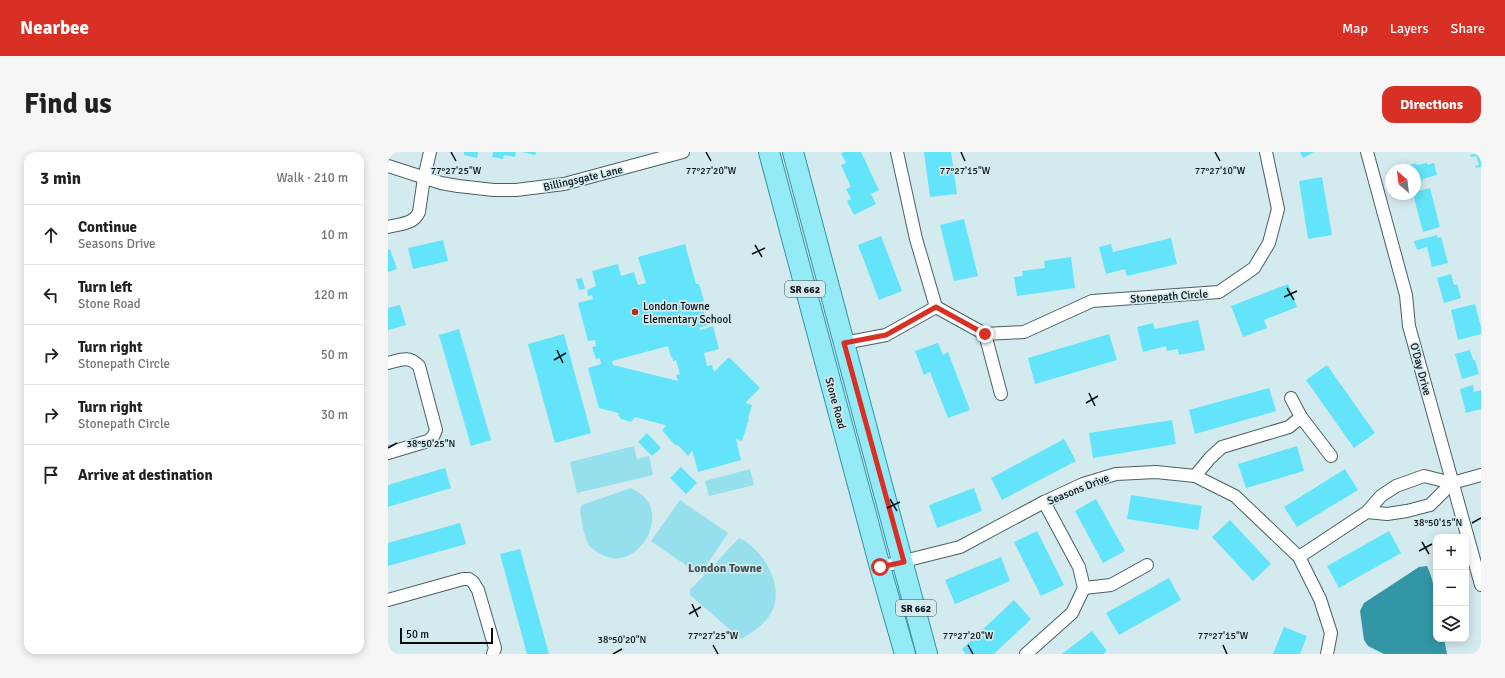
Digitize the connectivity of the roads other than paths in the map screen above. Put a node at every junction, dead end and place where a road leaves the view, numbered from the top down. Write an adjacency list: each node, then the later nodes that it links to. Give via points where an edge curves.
1 (430, 152): 9 (street)
2 (680, 152): 9 (street, Billingsgate Lane, via 564,184 538,188 469,188)
3 (768, 152): 28 (main road, Stone Road / SR 662)
4 (793, 152): 13 (main road, SR 662)
5 (897, 152): 11 (street, via 916,239)
6 (1266, 152): 12 (street, Stonepath Circle, via 1278,209 1269,243 1254,268 1219,292 1092,302 1024,332)
7 (1367, 152): 22 (street, O'Day Drive, via 1406,295 1409,326)
8 (388, 166): 9 (street, Billingsgate Lane)
9 (424, 178): 10 (street, via 417,217 411,222)
10 (388, 228)
11 (936, 307): 12 (street); 13 (street, via 886,335)
12 (985, 334): 15 (street)
13 (844, 343): 26 (main road, SR 662)
14 (388, 363): 18 (street, via 406,359 414,361 419,366 436,430 428,441)
15 (1001, 394)
16 (1291, 398): 17 (street)
17 (1302, 417): 19 (street); 21 (street, via 1289,427 1222,447)
18 (388, 452)
19 (1331, 456)
20 (1481, 475): 22 (street)
21 (1195, 476): 23 (street, Seasons Drive, via 1156,472 1116,474 1083,484); 25 (street, Seasons Drive, via 1235,496)
22 (1452, 482): 24 (street, via 1430,505 1387,514); 24 (street, via 1424,476 1396,486 1381,496); 29 (street, O'Day Drive)
23 (1044, 502): 26 (street, Seasons Drive, via 960,547); 30 (street, via 1079,567)
24 (1367, 512): 25 (street)
25 (1299, 557): 36 (street, Seasons Drive, via 1320,599 1331,633)
26 (904, 562): 28 (street, Seasons Drive); 34 (main road, SR 662)
27 (1147, 565): 30 (street, via 1111,585)
28 (880, 567): 33 (main road, Stone Road / SR 662)
29 (1481, 585)
30 (1084, 588): 35 (street, via 1072,613)
31 (388, 600): 32 (street, via 463,578 468,579 478,590 495,648)
32 (493, 654)
33 (905, 654)
34 (927, 654)
35 (1026, 654)
36 (1327, 654)

